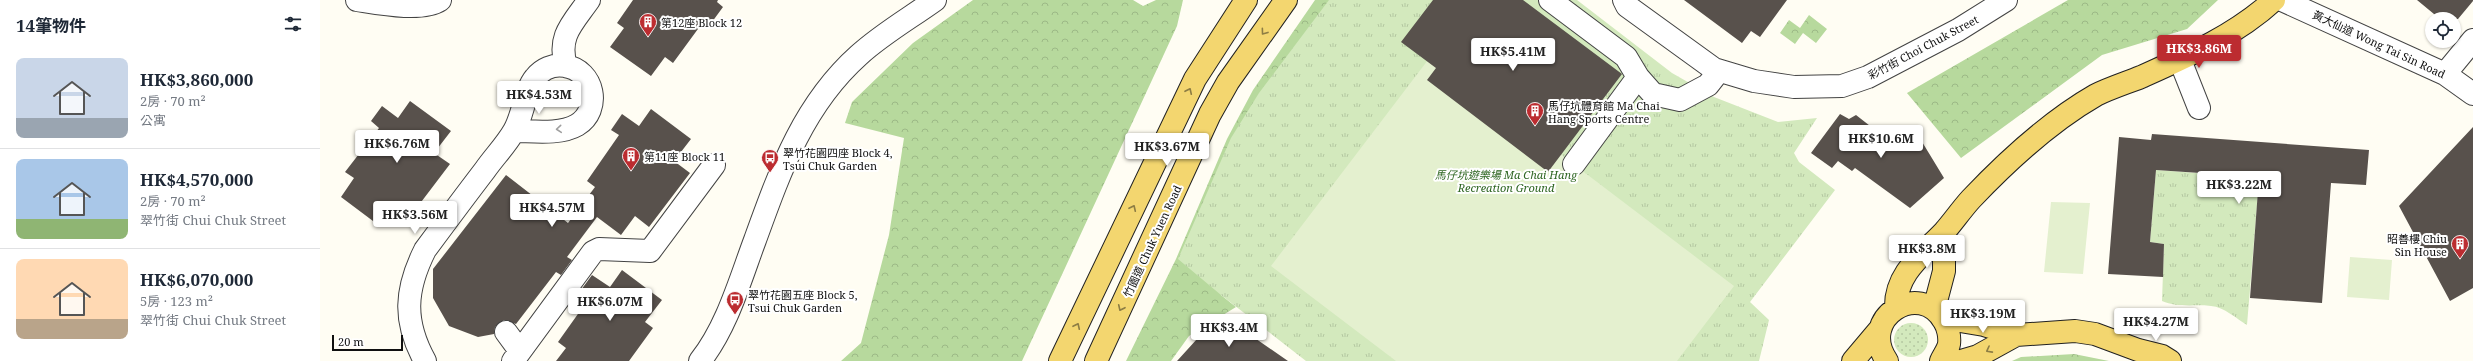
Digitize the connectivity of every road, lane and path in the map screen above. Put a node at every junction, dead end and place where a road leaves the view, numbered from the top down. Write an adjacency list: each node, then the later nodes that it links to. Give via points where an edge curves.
1 (357, 0): 2 (street, via 416,5 436,3)
2 (440, 0)
3 (589, 0): 14 (street, via 566,32 562,52)
4 (1246, 0): 34 (main road, one-way to 4, via 1195,79)
5 (1286, 0): 35 (main road, 竹園道 Chuk Yuen Road, one-way to 35, via 1228,82 1210,114)
6 (1550, 0): 17 (street, via 1626,58)
7 (1624, 0): 15 (street, 彩竹街 Choi Chuk Street, via 1627,6)
8 (2006, 0): 15 (street, 彩竹街 Choi Chuk Street, via 1909,57 1868,77 1842,86 1794,87 1754,81)
9 (2274, 0): 13 (main road, via 2245,24)
10 (2282, 0): 16 (street, 黃大仙道 Wong Tai Sin Road)
11 (926, 3): 29 (street, via 860,54 840,73 812,109 777,178)
12 (2473, 40): 16 (street)
13 (2180, 60): 19 (street); 23 (main road, via 2098,95 2062,117 2027,145 1970,200)
14 (566, 66): 20 (street, via 547,69 534,79); 20 (street, one-way to 20, via 579,72 590,86 592,97 586,117 577,125 562,130)
15 (1719, 71): 17 (street, via 1708,85 1680,100 1653,94)
16 (2445, 74): 18 (street, 黃大仙道 Wong Tai Sin Road)
17 (1638, 77): 21 (street)
18 (2473, 94)
19 (2199, 108)
20 (514, 131): 32 (street, via 425,250 414,272 409,320 416,345)
21 (1574, 164)
22 (714, 165): 30 (street, via 650,252 596,250 579,256)
23 (1944, 232): 24 (main road, via 1909,268 1897,290); 25 (main road, via 1944,271)
24 (1896, 308): 25 (main road, via 1918,303); 26 (main road, via 1883,321)
25 (1938, 313): 28 (main road); 38 (main road, via 1948,332 1949,344)
26 (1880, 329): 36 (main road); 37 (main road, via 1880,347)
27 (506, 332): 30 (street)
28 (2016, 336): 31 (main road, via 2075,331 2113,339); 39 (main road, one-way to 39, via 1978,356)
29 (717, 351): 33 (street)
30 (516, 356)
31 (2146, 356): 40 (main road, via 2162,356)
32 (425, 361)
33 (700, 361)
34 (1060, 361)
35 (1096, 361)
36 (1853, 361)
37 (1887, 361)
38 (1941, 361)
39 (1961, 361)
40 (2170, 361)

